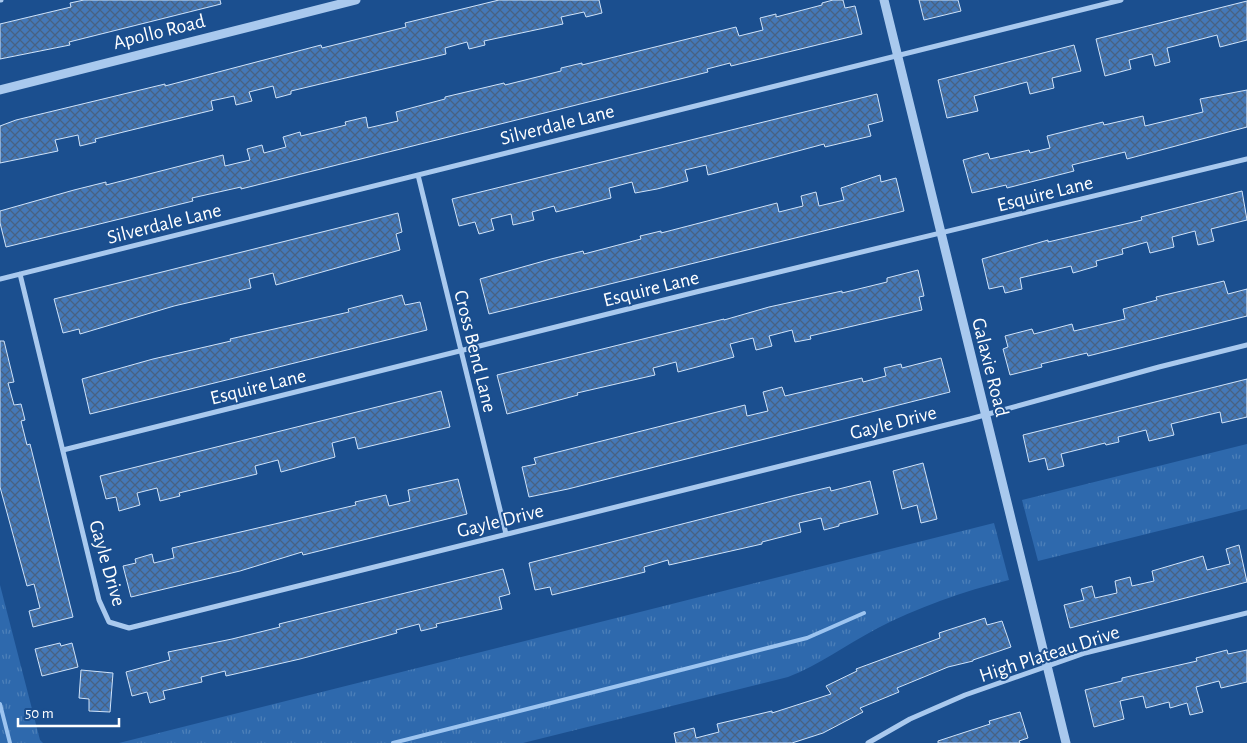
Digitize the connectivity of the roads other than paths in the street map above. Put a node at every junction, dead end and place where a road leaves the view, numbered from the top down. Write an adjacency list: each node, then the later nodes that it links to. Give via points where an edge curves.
1 (356, 0): 5 (street, Apollo Road)
2 (884, 0): 4 (street, Galaxie Road)
3 (1121, 0): 4 (street, Silverdale Lane)
4 (898, 55): 7 (street, Silverdale Lane); 8 (street, Galaxie Road)
5 (0, 90)
6 (1247, 159): 8 (street, Esquire Lane)
7 (418, 175): 9 (street, Silverdale Lane); 12 (street, Cross Bend Lane)
8 (941, 234): 12 (street, Esquire Lane); 13 (street, Galaxie Road)
9 (20, 274): 10 (street, Silverdale Lane); 14 (street, Gayle Drive)
10 (0, 280)
11 (1247, 345): 13 (street, Gayle Drive)
12 (460, 350): 14 (street, Esquire Lane); 15 (street, Cross Bend Lane)
13 (985, 414): 15 (street, Gayle Drive); 17 (street, Galaxie Road)
14 (63, 450): 15 (street, Gayle Drive, via 99,600 109,622 129,628)
15 (506, 534)
16 (1247, 613): 17 (street, High Plateau Drive, via 1085,653)
17 (1048, 667): 18 (street, High Plateau Drive, via 965,695 910,719); 19 (street, Galaxie Road)
18 (868, 743)
19 (1066, 743)

